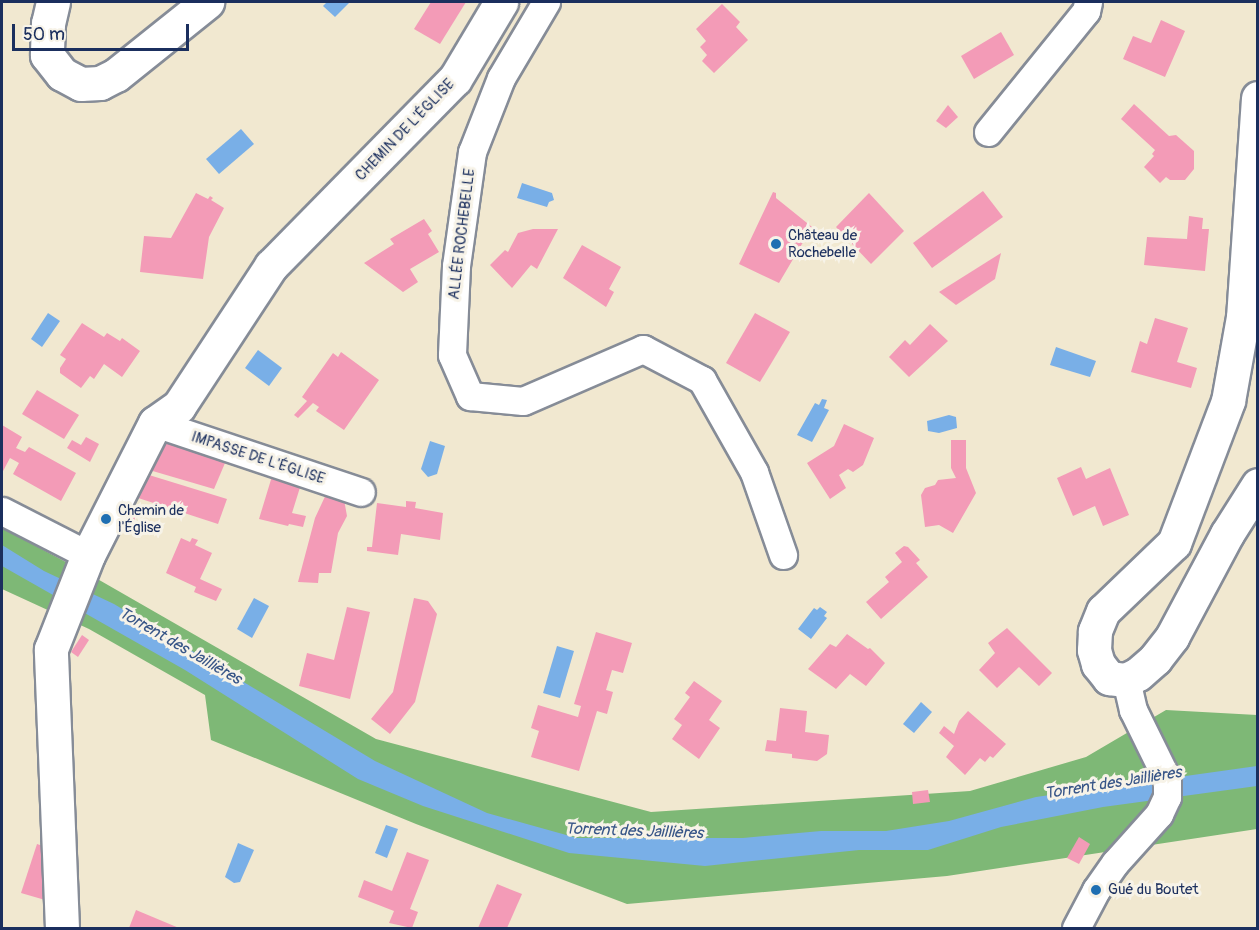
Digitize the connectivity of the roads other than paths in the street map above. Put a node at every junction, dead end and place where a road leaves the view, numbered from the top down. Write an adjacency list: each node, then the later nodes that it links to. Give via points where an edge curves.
1 (53, 2): 2 (street, via 47,55 62,74 81,84 100,83 116,75)
2 (207, 2)
3 (501, 2): 8 (street, CHEMIN DE L'ÉGLISE, via 455,79 272,266 179,406)
4 (546, 2): 12 (street, ALLÉE ROCHEBELLE, via 501,78 472,152 456,266 452,355 456,365 470,396 523,401 643,349 702,380 754,472)
5 (1088, 2): 7 (street, via 1086,11)
6 (1257, 98): 14 (street, via 1243,317 1228,401 1174,543 1103,611 1095,630 1098,664 1109,678)
7 (988, 132)
8 (155, 423): 10 (street, IMPASSE DE L'ÉGLISE); 13 (street, CHEMIN DE L'ÉGLISE)
9 (1257, 485): 14 (street, via 1172,637 1155,659)
10 (362, 492)
11 (2, 510): 13 (street)
12 (783, 555)
13 (85, 562): 15 (street, CHEMIN DE L'ÉGLISE, via 51,649)
14 (1126, 680): 16 (street, via 1133,710 1167,779 1167,797 1159,814 1101,882)
15 (62, 928)
16 (1076, 928)

